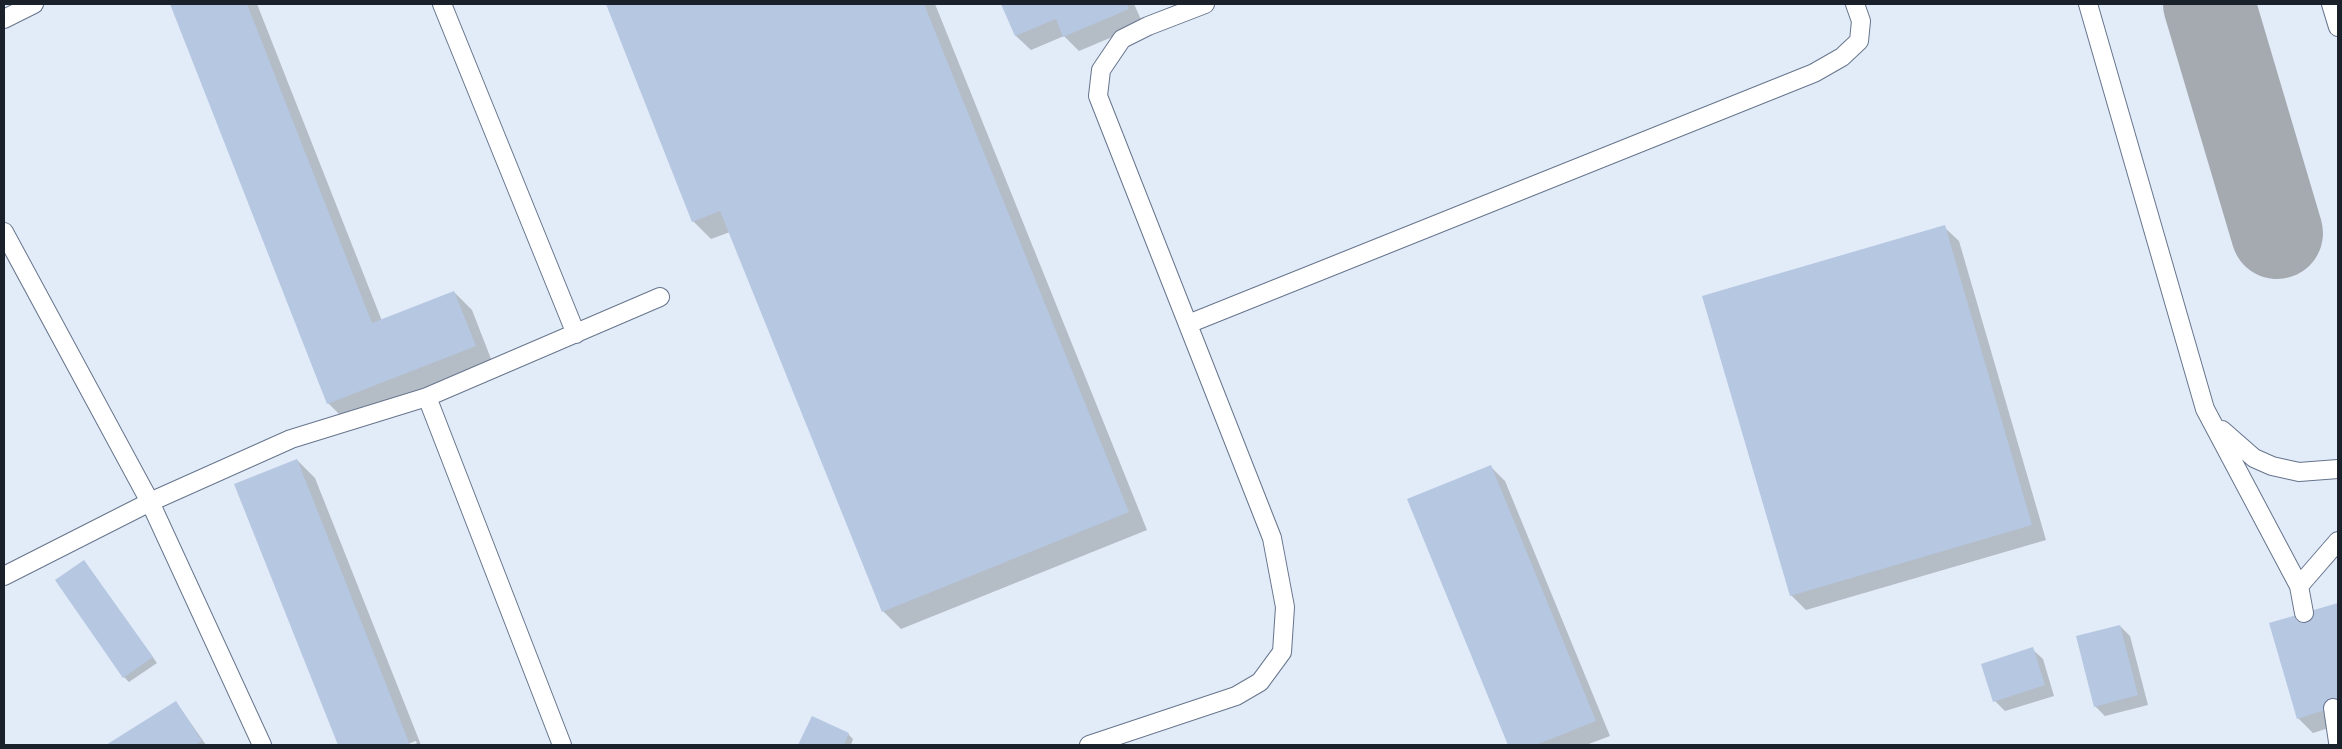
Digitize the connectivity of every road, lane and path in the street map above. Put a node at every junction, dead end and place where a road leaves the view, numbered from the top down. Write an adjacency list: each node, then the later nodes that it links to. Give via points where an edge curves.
1 (34, 4): 7 (lane)
2 (442, 4): 12 (lane)
3 (1205, 4): 11 (lane, via 1122,39 1101,70 1098,96)
4 (1856, 4): 11 (lane, via 1860,21 1859,41 1842,57 1814,73)
5 (2088, 4): 14 (lane)
6 (2332, 4): 8 (lane)
7 (4, 19)
8 (2338, 27)
9 (4, 232): 16 (lane)
10 (660, 297): 12 (lane)
11 (1188, 324): 25 (lane, via 1272,538 1285,607 1282,652 1260,682 1236,696)
12 (576, 334): 13 (lane)
13 (427, 397): 16 (lane, via 291,439); 24 (lane)
14 (2205, 408): 15 (lane, via 2239,446 2262,462 2299,472); 19 (lane)
15 (2338, 469)
16 (150, 502): 18 (lane); 23 (lane)
17 (2338, 541): 19 (lane)
18 (4, 576)
19 (2299, 586): 20 (lane)
20 (2304, 613)
21 (2333, 708): 22 (lane)
22 (2338, 742)
23 (262, 745)
24 (562, 745)
25 (1089, 745)

